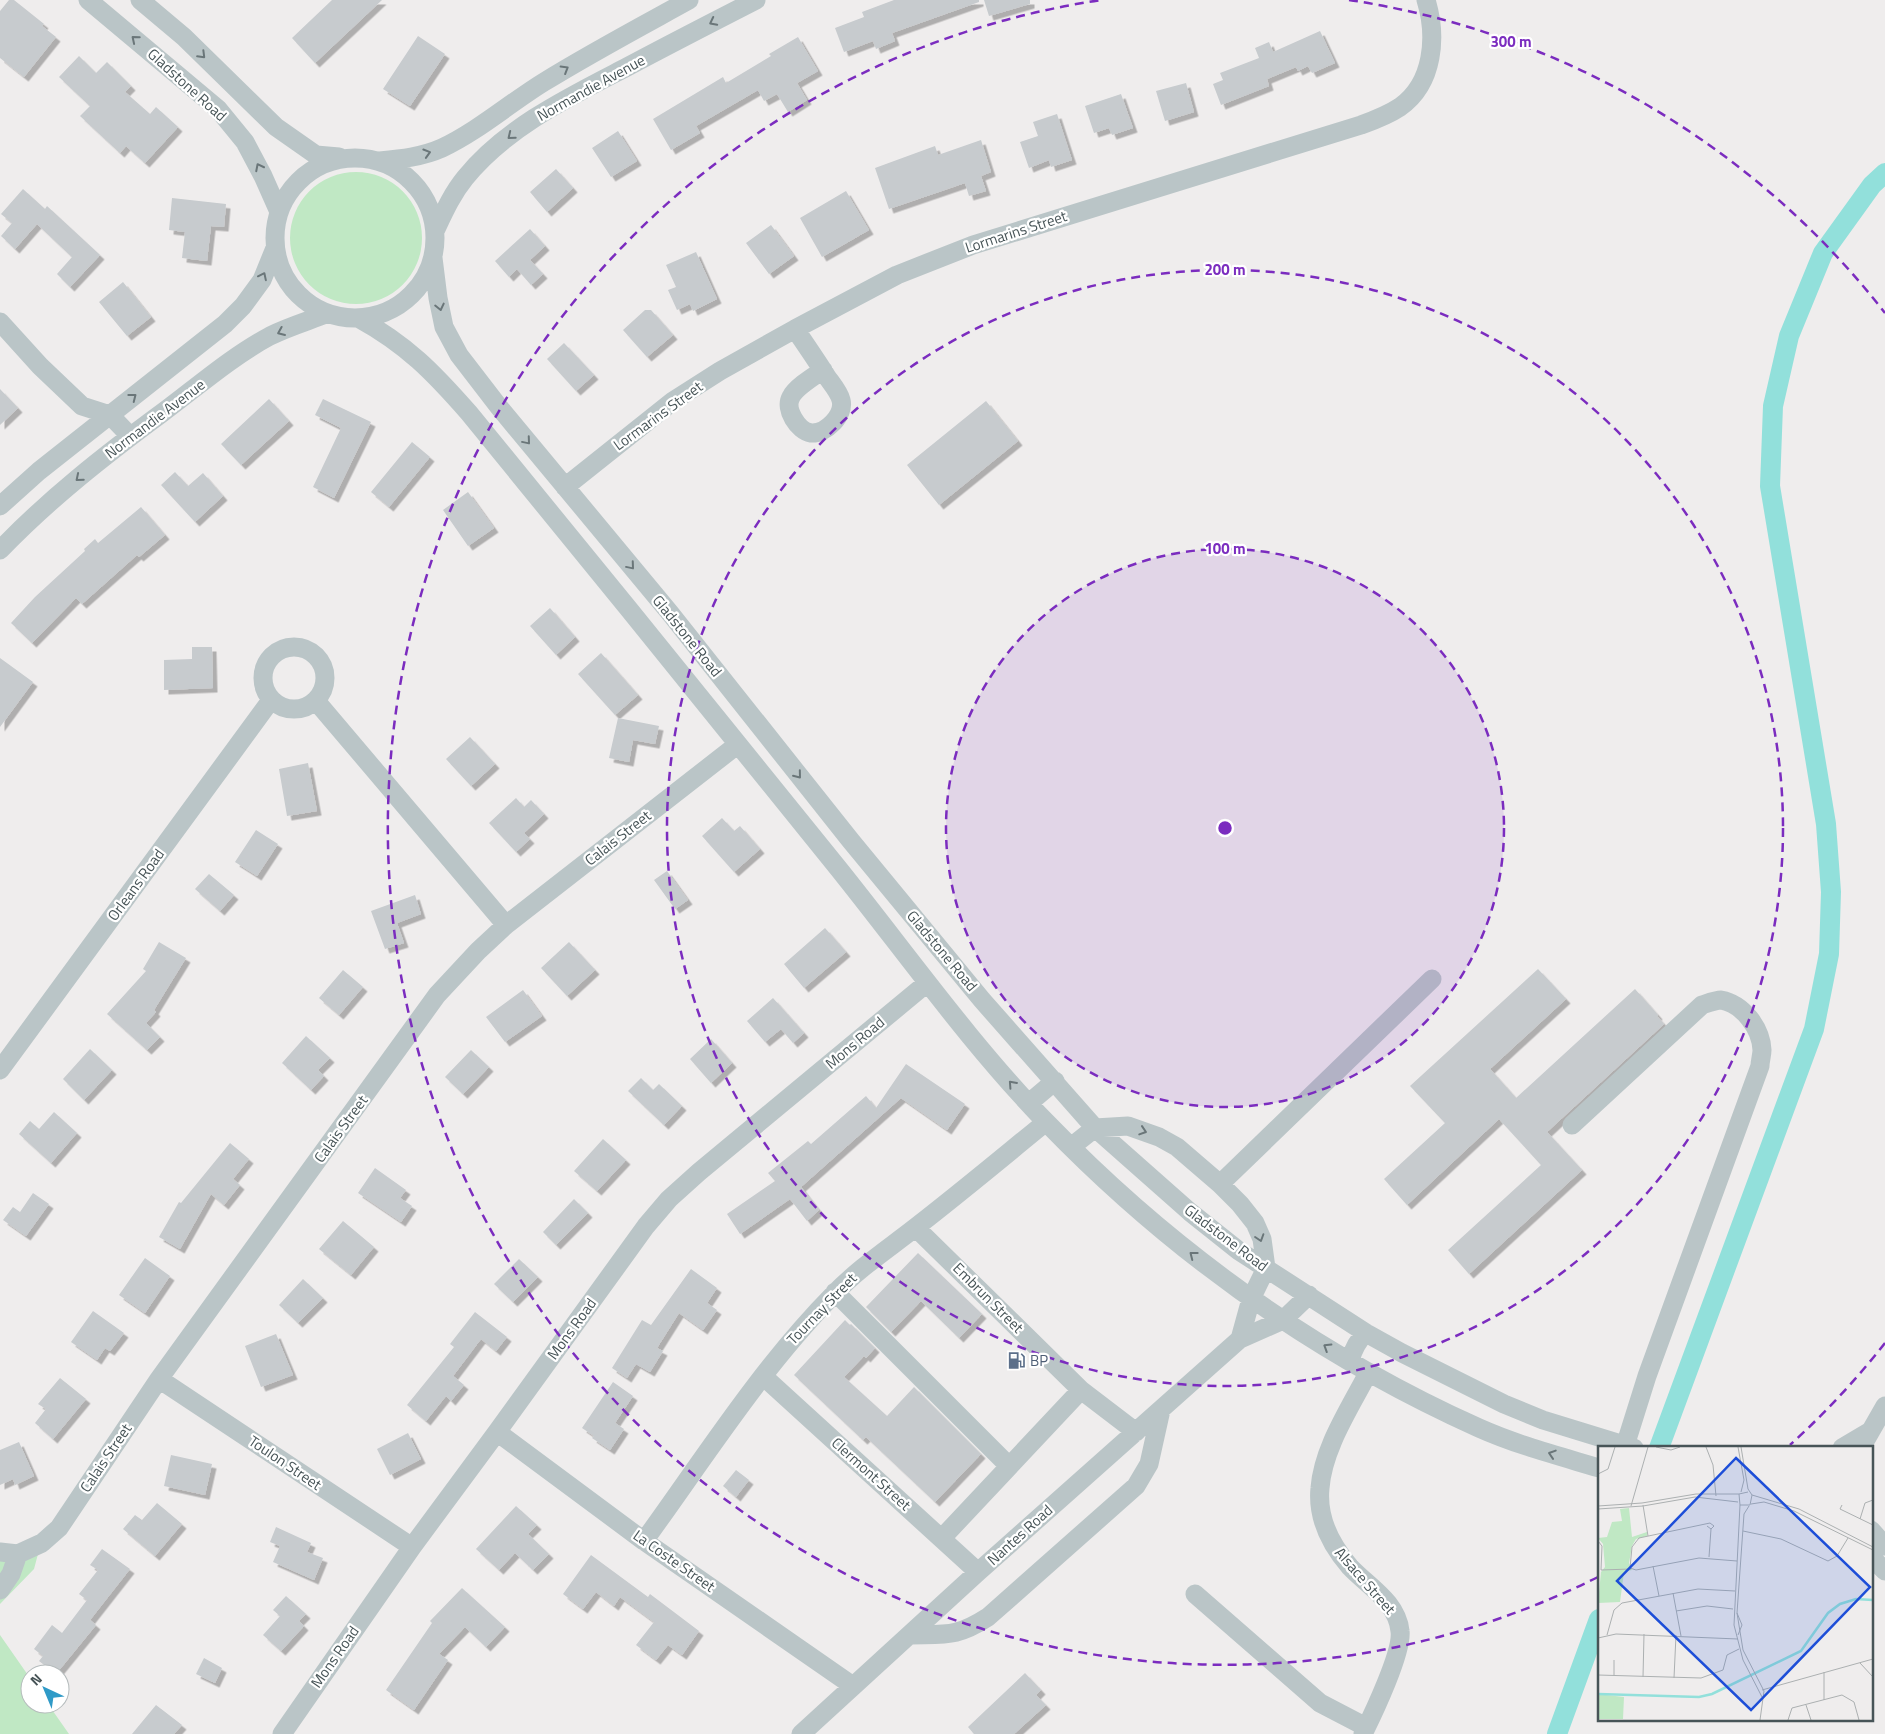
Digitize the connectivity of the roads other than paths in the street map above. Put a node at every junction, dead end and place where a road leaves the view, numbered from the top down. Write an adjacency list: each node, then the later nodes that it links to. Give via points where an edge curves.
1 (88, 0): 8 (street, Gladstone Road, one-way to 1, via 245,142 218,109)
2 (140, 0): 6 (street, Gladstone Road, one-way to 6, via 184,37 276,127 316,155)
3 (689, 0): 7 (street, Normandie Avenue, one-way to 3, via 413,157 440,149 596,51)
4 (756, 0): 9 (street, Normandie Avenue, one-way to 9, via 566,98 521,128 465,178)
5 (1426, 0): 15 (street, Lormarins Street, via 1432,44 1429,64 1420,86 1402,106 1386,115 973,245 897,275)
6 (346, 158): 7 (street); 8 (street, via 324,164 305,176 289,192)
7 (379, 161): 9 (street, via 418,187 430,208)
8 (279, 212): 10 (street)
9 (435, 231): 11 (street)
10 (275, 248): 12 (street, via 284,276 301,299); 18 (street, Normandie Avenue, one-way to 10, via 225,324 243,306 262,280)
11 (433, 258): 13 (street, via 425,278 397,307 378,315); 22 (street, Gladstone Road, one-way to 22, via 444,327 459,355)
12 (326, 314): 13 (street); 19 (street, Normandie Avenue, one-way to 19, via 271,336 249,349)
13 (358, 318): 24 (street, Gladstone Road, via 384,332 431,370)
14 (0, 322): 17 (street)
15 (795, 329): 16 (street); 23 (street, Lormarins Street, via 673,401)
16 (823, 370)
17 (82, 406): 18 (street); 20 (street)
18 (110, 415): 19 (street); 20 (street, Normandie Avenue)
19 (130, 436): 21 (street, Normandie Avenue)
20 (82, 438): 21 (street); 25 (street, Normandie Avenue)
21 (98, 462): 28 (street, Normandie Avenue, one-way to 28)
22 (552, 471): 23 (street, Gladstone Road); 24 (street, via 542,475)
23 (565, 487): 26 (street, Gladstone Road)
24 (530, 488): 27 (street, Gladstone Road)
25 (0, 506)
26 (581, 506): 27 (street, via 571,517); 31 (street, Gladstone Road, one-way to 31)
27 (559, 523): 32 (street, Gladstone Road)
28 (0, 550)
29 (271, 700): 30 (street, via 288,709 298,709); 30 (street, via 263,684 265,666 277,651 295,647 312,652 323,667 325,685); 43 (street, Orleans Road)
30 (316, 701): 36 (street)
31 (745, 707): 32 (street, via 732,712); 34 (street, Gladstone Road)
32 (722, 725): 33 (street, Gladstone Road)
33 (737, 745): 35 (street, Gladstone Road); 36 (street, Calais Street)
34 (775, 746): 35 (street); 37 (street, Gladstone Road, one-way to 37)
35 (753, 764): 38 (street, Gladstone Road)
36 (506, 925): 63 (street, Calais Street, via 438,996)
37 (936, 944): 38 (street); 41 (street, Gladstone Road)
38 (913, 965): 40 (street, Gladstone Road)
39 (1432, 979): 50 (street)
40 (927, 983): 42 (street, Gladstone Road); 68 (street, Mons Road, via 669,1199 646,1226)
41 (969, 984): 42 (street); 44 (street, Gladstone Road)
42 (944, 1004): 45 (street, Gladstone Road, one-way to 42)
43 (0, 1070)
44 (1055, 1081): 45 (street); 48 (street, Gladstone Road)
45 (1029, 1103): 46 (street, Gladstone Road)
46 (1046, 1122): 49 (street, Gladstone Road); 51 (street, Tournay Street)
47 (1572, 1125): 72 (street, via 1702,1005 1720,1000 1737,1005 1757,1029 1762,1048 1760,1066 1647,1376)
48 (1095, 1128): 49 (street); 50 (street, one-way to 50, via 1128,1126 1160,1136); 52 (street, Gladstone Road, via 1190,1212)
49 (1071, 1147): 55 (street, Gladstone Road, one-way to 49, via 1167,1235)
50 (1220, 1184): 52 (street, one-way to 52, via 1255,1223 1262,1239)
51 (916, 1228): 53 (street, Tournay Street); 65 (street, Embrun Street)
52 (1266, 1268): 54 (street, Gladstone Road); 55 (street)
53 (835, 1292): 62 (street, Tournay Street); 74 (street)
54 (1309, 1295): 56 (street, Nantes Road); 57 (street, Gladstone Road)
55 (1251, 1299): 56 (street, Gladstone Road); 58 (street)
56 (1284, 1320): 58 (street, Nantes Road); 60 (street, Gladstone Road, one-way to 56)
57 (1366, 1333): 59 (street, Gladstone Road); 60 (street, via 1352,1350)
58 (1240, 1339): 67 (street, Nantes Road)
59 (1402, 1353): 64 (street); 71 (street, Gladstone Road, via 1504,1404 1543,1420)
60 (1350, 1361): 61 (street, Gladstone Road)
61 (1368, 1373): 64 (street, Gladstone Road); 90 (street, Alsace Street, via 1326,1456 1320,1488 1324,1528 1334,1546 1387,1601 1400,1632 1400,1648)
62 (763, 1376): 77 (street, Clermont Street); 78 (street, Tournay Street)
63 (159, 1380): 80 (street, Toulon Street); 81 (street, Calais Street, via 59,1528 42,1543)
64 (1388, 1383): 75 (street, Gladstone Road, one-way to 64, via 1481,1429)
65 (1081, 1390): 69 (street, Embrun Street); 74 (street)
66 (1885, 1406): 70 (street)
67 (1161, 1410): 69 (street, Nantes Road); 87 (street, via 1149,1464 1136,1486 988,1617 953,1634)
68 (498, 1432): 78 (street, La Coste Street); 80 (street, Mons Road)
69 (1136, 1432): 84 (street, Nantes Road)
70 (1865, 1440): 73 (street)
71 (1627, 1446)
72 (1630, 1446)
73 (1848, 1446)
74 (1009, 1466): 77 (street)
75 (1598, 1468)
76 (1872, 1531): 79 (street)
77 (942, 1538): 84 (street, Clermont Street)
78 (644, 1540): 88 (street, La Coste Street)
79 (1885, 1546)
80 (412, 1547): 91 (street, Mons Road)
81 (9, 1553): 85 (street, via 12,1574)
82 (1872, 1558): 83 (street)
83 (1885, 1571)
84 (978, 1572): 87 (street, Nantes Road)
85 (0, 1590)
86 (1195, 1594): 90 (street, via 1320,1703)
87 (911, 1635): 88 (street, Nantes Road)
88 (853, 1686): 89 (street, Nantes Road)
89 (812, 1730)
90 (1364, 1731)
91 (282, 1734)

